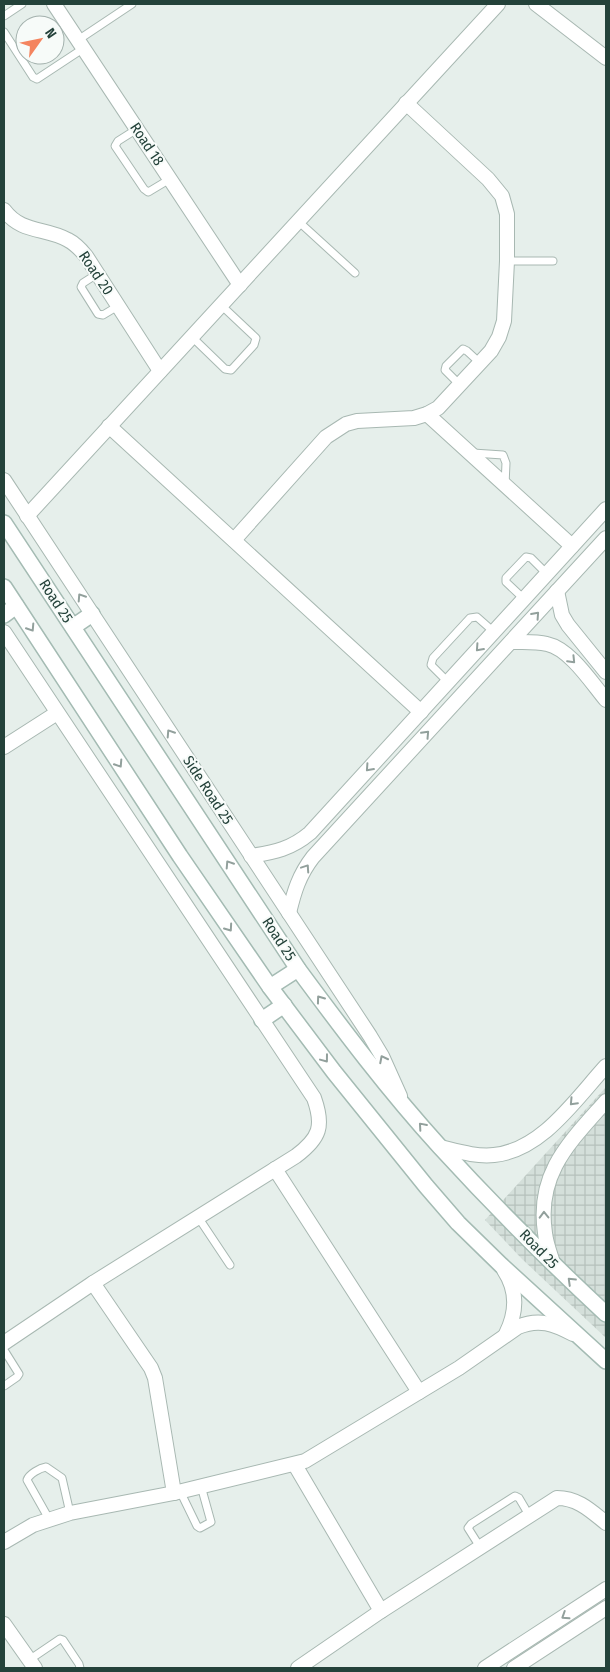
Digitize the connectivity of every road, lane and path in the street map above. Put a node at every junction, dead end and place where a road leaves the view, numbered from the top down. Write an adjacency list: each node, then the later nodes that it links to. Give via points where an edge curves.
1 (22, 4): 6 (lane)
2 (54, 4): 8 (street, Road 18)
3 (132, 4): 8 (lane)
4 (498, 4): 10 (street)
5 (536, 4): 9 (street)
6 (4, 16)
7 (4, 32): 8 (lane, via 37,79)
8 (81, 44): 11 (street, Road 18)
9 (606, 58)
10 (406, 103): 14 (street); 15 (street, via 502,196 507,214)
11 (137, 129): 12 (street, Road 18); 12 (lane, via 115,146 148,192)
12 (170, 179): 19 (street, Road 18)
13 (4, 210): 18 (street, Road 20, via 19,225 67,239 78,246)
14 (298, 221): 17 (lane); 19 (street)
15 (507, 260): 16 (lane); 23 (street, via 504,322 499,337)
16 (553, 261)
17 (355, 273)
18 (98, 274): 21 (street, Road 20); 21 (lane, via 81,286 98,314 103,315)
19 (240, 285): 20 (street)
20 (221, 305): 22 (street); 22 (lane, via 256,338 254,345 231,370 225,369)
21 (118, 306): 24 (street, Road 20)
22 (192, 337): 24 (street)
23 (480, 364): 25 (street); 25 (lane, via 462,349 445,370)
24 (160, 370): 27 (street)
25 (460, 385): 26 (street, via 438,408)
26 (427, 414): 28 (street); 35 (street, via 414,418 357,421 335,430)
27 (109, 426): 32 (street); 35 (street)
28 (470, 453): 30 (street); 30 (lane, via 503,455)
29 (4, 480): 32 (street, Side Road 25)
30 (505, 485): 36 (street)
31 (606, 509): 36 (street)
32 (27, 516): 42 (street, Side Road 25, one-way to 32)
33 (4, 523): 44 (street, Road 25)
34 (606, 538): 39 (street)
35 (234, 540): 51 (street)
36 (572, 546): 37 (street)
37 (547, 574): 40 (street); 40 (lane, via 526,557 506,578 506,582)
38 (4, 587): 41 (street)
39 (557, 591): 47 (street, one-way to 39); 48 (street, via 568,625)
40 (524, 599): 46 (street)
41 (16, 606): 43 (street); 57 (street, one-way to 57)
42 (92, 614): 44 (street); 54 (street, Side Road 25, one-way to 42)
43 (4, 615)
44 (73, 627): 56 (street, Road 25, one-way to 44)
45 (4, 632): 52 (street)
46 (494, 632): 49 (street, one-way to 49); 49 (lane, via 473,616 444,646 433,658 431,666)
47 (511, 642): 50 (street, one-way to 50, via 549,644 562,651); 55 (street, one-way to 47, via 297,883 313,858)
48 (606, 672)
49 (448, 682): 51 (street)
50 (606, 700)
51 (421, 712): 54 (street, one-way to 54, via 310,833 286,849)
52 (57, 713): 53 (street); 59 (street)
53 (4, 746)
54 (251, 856): 55 (street, Side Road 25)
55 (289, 913): 62 (street, Side Road 25, one-way to 55, via 373,1041)
56 (298, 968): 57 (street); 62 (street, Road 25, one-way to 56)
57 (270, 987): 58 (street)
58 (284, 1005): 59 (street); 68 (street, one-way to 68, via 426,1186)
59 (262, 1020): 64 (street, via 314,1098 320,1114 318,1131 310,1145)
60 (606, 1066): 63 (street, one-way to 63, via 552,1125 515,1151 493,1156)
61 (606, 1102): 66 (street, one-way to 61, via 543,1210 547,1186 555,1164 568,1144)
62 (403, 1104): 63 (street, Road 25, one-way to 62)
63 (440, 1147): 66 (street, Road 25)
64 (275, 1169): 65 (street); 79 (street)
65 (198, 1218): 67 (lane); 69 (street)
66 (553, 1263): 70 (street, Road 25, one-way to 66)
67 (230, 1265)
68 (501, 1265): 73 (street, via 512,1284 515,1306); 74 (street)
69 (94, 1283): 75 (street); 82 (street, via 155,1378)
70 (588, 1298): 71 (street); 72 (street, Road 25)
71 (606, 1306)
72 (606, 1314)
73 (506, 1335): 74 (street, via 528,1322 539,1322); 79 (street)
74 (579, 1337): 77 (street)
75 (4, 1343)
76 (4, 1350): 78 (lane, via 19,1374)
77 (606, 1362)
78 (4, 1386)
79 (419, 1392): 80 (street)
80 (295, 1465): 81 (street); 91 (street)
81 (201, 1486): 82 (street); 82 (lane, via 211,1522 200,1528)
82 (177, 1492): 83 (street)
83 (70, 1513): 85 (street); 85 (lane, via 62,1478 46,1467 27,1480)
84 (529, 1515): 86 (street, via 557,1498 568,1498); 88 (street); 88 (lane, via 515,1496 468,1528)
85 (49, 1519): 87 (street)
86 (606, 1523)
87 (4, 1542)
88 (480, 1546): 91 (street)
89 (606, 1590): 96 (street, one-way to 96)
90 (605, 1610): 97 (street)
91 (381, 1611): 95 (street)
92 (4, 1624): 93 (street)
93 (32, 1664): 94 (lane, via 60,1639)
94 (80, 1668)
95 (298, 1668)
96 (485, 1668)
97 (514, 1668)

